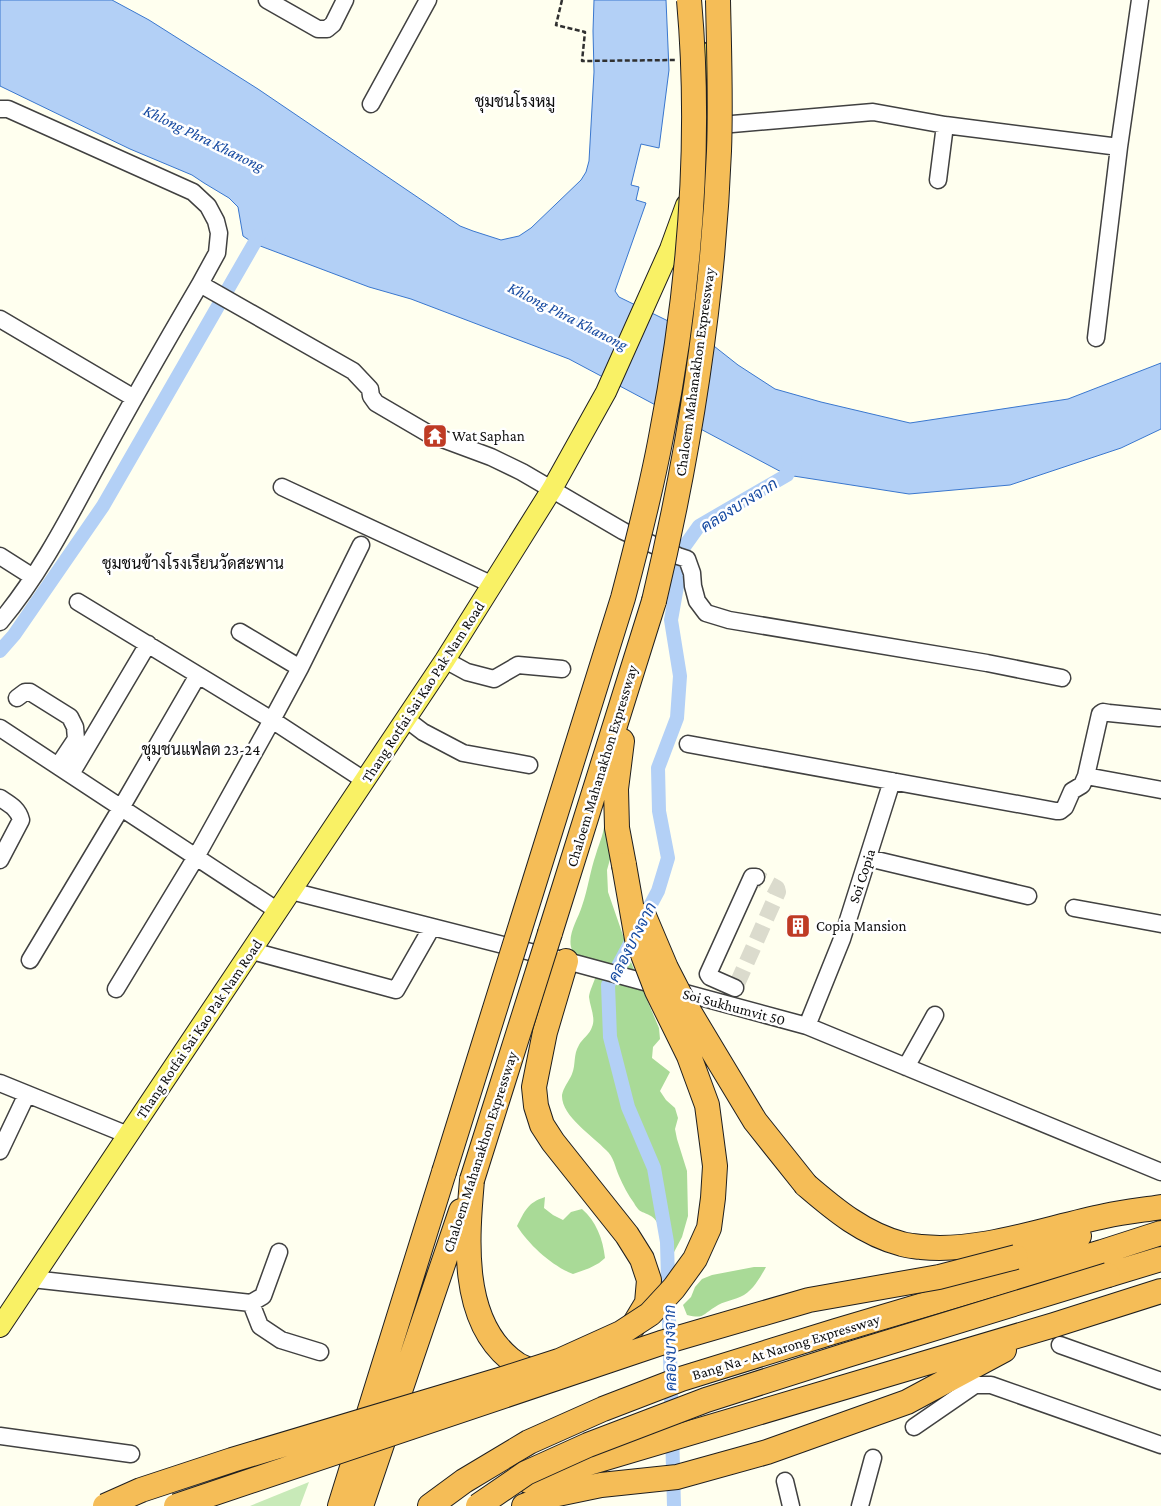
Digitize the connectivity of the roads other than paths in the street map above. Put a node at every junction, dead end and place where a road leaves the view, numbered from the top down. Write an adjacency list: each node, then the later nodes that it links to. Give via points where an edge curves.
1 (267, 0): 2 (street, via 318,29 327,29 333,24)
2 (346, 0)
3 (428, 0): 7 (street)
4 (689, 0): 91 (highway, Chaloem Mahanakhon Expressway, bridge, via 694,80 690,234 683,303 646,510 622,598)
5 (720, 0): 10 (main road, Thang Rotfai Sai Kao Pak Nam Road, via 708,76); 23 (highway, Chaloem Mahanakhon Expressway, bridge, via 719,151 708,296 686,450)
6 (1140, 0): 11 (street)
7 (371, 104)
8 (0, 109): 13 (street, via 8,108 193,192 208,206 218,233 217,253)
9 (945, 125): 10 (street, via 873,112); 11 (street); 12 (street)
10 (705, 126): 18 (main road, Thang Rotfai Sai Kao Pak Nam Road, via 684,212 654,287 606,392)
11 (1119, 147): 15 (street)
12 (938, 180)
13 (205, 288): 16 (street); 18 (street, via 353,372 370,388 376,403 428,434 491,457)
14 (0, 319): 16 (street)
15 (1096, 338)
16 (134, 398): 21 (street, via 51,550)
17 (282, 487): 22 (street)
18 (552, 488): 22 (main road, Thang Rotfai Sai Kao Pak Nam Road); 32 (street, via 623,531 687,559 697,601 706,613 729,620)
19 (361, 545): 29 (street)
20 (0, 556): 21 (street)
21 (32, 577): 25 (street)
22 (493, 585): 28 (main road, Thang Rotfai Sai Kao Pak Nam Road)
23 (654, 601): 50 (highway, via 620,746 616,802); 71 (highway, Chaloem Mahanakhon Expressway, bridge)
24 (78, 602): 27 (street)
25 (0, 622)
26 (240, 632): 29 (street)
27 (148, 644): 31 (street); 40 (street)
28 (445, 660): 30 (street, via 467,672 494,679 518,665); 35 (main road, Thang Rotfai Sai Kao Pak Nam Road)
29 (300, 668): 36 (street)
30 (562, 669)
31 (198, 675): 36 (street); 46 (street)
32 (1062, 678)
33 (17, 698): 40 (street, via 30,692 70,717 76,740)
34 (1159, 718): 41 (street, via 1102,712)
35 (406, 719): 39 (street, via 463,753); 42 (main road, Thang Rotfai Sai Kao Pak Nam Road)
36 (272, 720): 42 (street); 47 (street)
37 (0, 728): 40 (street)
38 (688, 744): 43 (street)
39 (529, 766)
40 (64, 770): 46 (street)
41 (1086, 776): 43 (street, via 1082,785 1072,791 1065,808 1056,812); 44 (street)
42 (364, 780): 52 (main road, Thang Rotfai Sai Kao Pak Nam Road)
43 (892, 781): 48 (street, Soi Copia)
44 (1161, 790)
45 (0, 798): 49 (street, via 13,806 21,820)
46 (121, 808): 47 (street); 59 (street)
47 (196, 857): 55 (street); 61 (street)
48 (868, 858): 53 (street); 64 (street, Soi Copia, via 842,940)
49 (0, 860)
50 (624, 865): 72 (highway, bridge, via 656,945 684,1003 755,1121 806,1185 862,1228 903,1244 963,1247 1105,1216); 89 (highway, bridge, via 636,939 689,1056 707,1105 715,1166 708,1228 695,1259 674,1288 650,1314 621,1333 559,1361 232,1460 141,1490)
51 (756, 877): 62 (street, via 752,877 708,974 736,986)
52 (291, 891): 55 (main road, Thang Rotfai Sai Kao Pak Nam Road); 57 (street, Soi Sukhumvit 50)
53 (1028, 896)
54 (1074, 908): 56 (street)
55 (278, 911): 58 (main road, Thang Rotfai Sai Kao Pak Nam Road)
56 (1161, 924)
57 (432, 927): 58 (street, via 396,990); 60 (street, Soi Sukhumvit 50)
58 (252, 950): 68 (main road, Thang Rotfai Sai Kao Pak Nam Road)
59 (30, 960)
60 (566, 961): 62 (street, Soi Sukhumvit 50, bridge); 71 (highway, via 545,1032 534,1087 536,1106 542,1125 553,1142 627,1235 642,1259 648,1280 647,1303 634,1326 609,1349 562,1372 539,1372 519,1366 503,1353 489,1336 477,1309 471,1280 467,1246)
61 (116, 989)
62 (728, 1005): 64 (street, Soi Sukhumvit 50)
63 (935, 1015): 65 (street)
64 (807, 1026): 65 (street, Soi Sukhumvit 50)
65 (906, 1067): 70 (street, Soi Sukhumvit 50)
66 (0, 1083): 67 (street)
67 (27, 1094): 68 (street); 69 (street)
68 (128, 1135): 76 (main road, Thang Rotfai Sai Kao Pak Nam Road)
69 (0, 1151)
70 (1161, 1172)
71 (472, 1180): 92 (highway, Chaloem Mahanakhon Expressway)
72 (1161, 1208): 90 (highway, bridge, via 1016,1257 939,1277 809,1300 661,1343)
73 (1161, 1233): 93 (highway, Bang Na - At Narong Expressway, via 681,1379 529,1442)
74 (279, 1252): 78 (street, via 263,1296)
75 (1161, 1259): 95 (highway, Bang Na - At Narong Expressway, bridge, via 706,1400 588,1445 526,1473)
76 (32, 1279): 78 (street); 79 (main road, Thang Rotfai Sai Kao Pak Nam Road)
77 (1161, 1291): 80 (highway)
78 (251, 1303): 81 (street, via 260,1326 267,1331 281,1340)
79 (2, 1320)
80 (1057, 1335): 82 (street); 94 (highway, bridge); 96 (highway, via 1020,1341 907,1402 767,1452 677,1477 602,1485)
81 (320, 1352)
82 (1161, 1381)
83 (914, 1427): 85 (street, via 974,1385 991,1385)
84 (0, 1436): 86 (street)
85 (1161, 1445)
86 (131, 1454)
87 (873, 1458): 98 (street)
88 (785, 1481): 97 (street)
89 (105, 1506)
90 (176, 1506)
91 (340, 1506)
92 (361, 1506)
93 (430, 1506)
94 (442, 1506)
95 (478, 1506)
96 (524, 1506)
97 (791, 1506)
98 (860, 1506)

